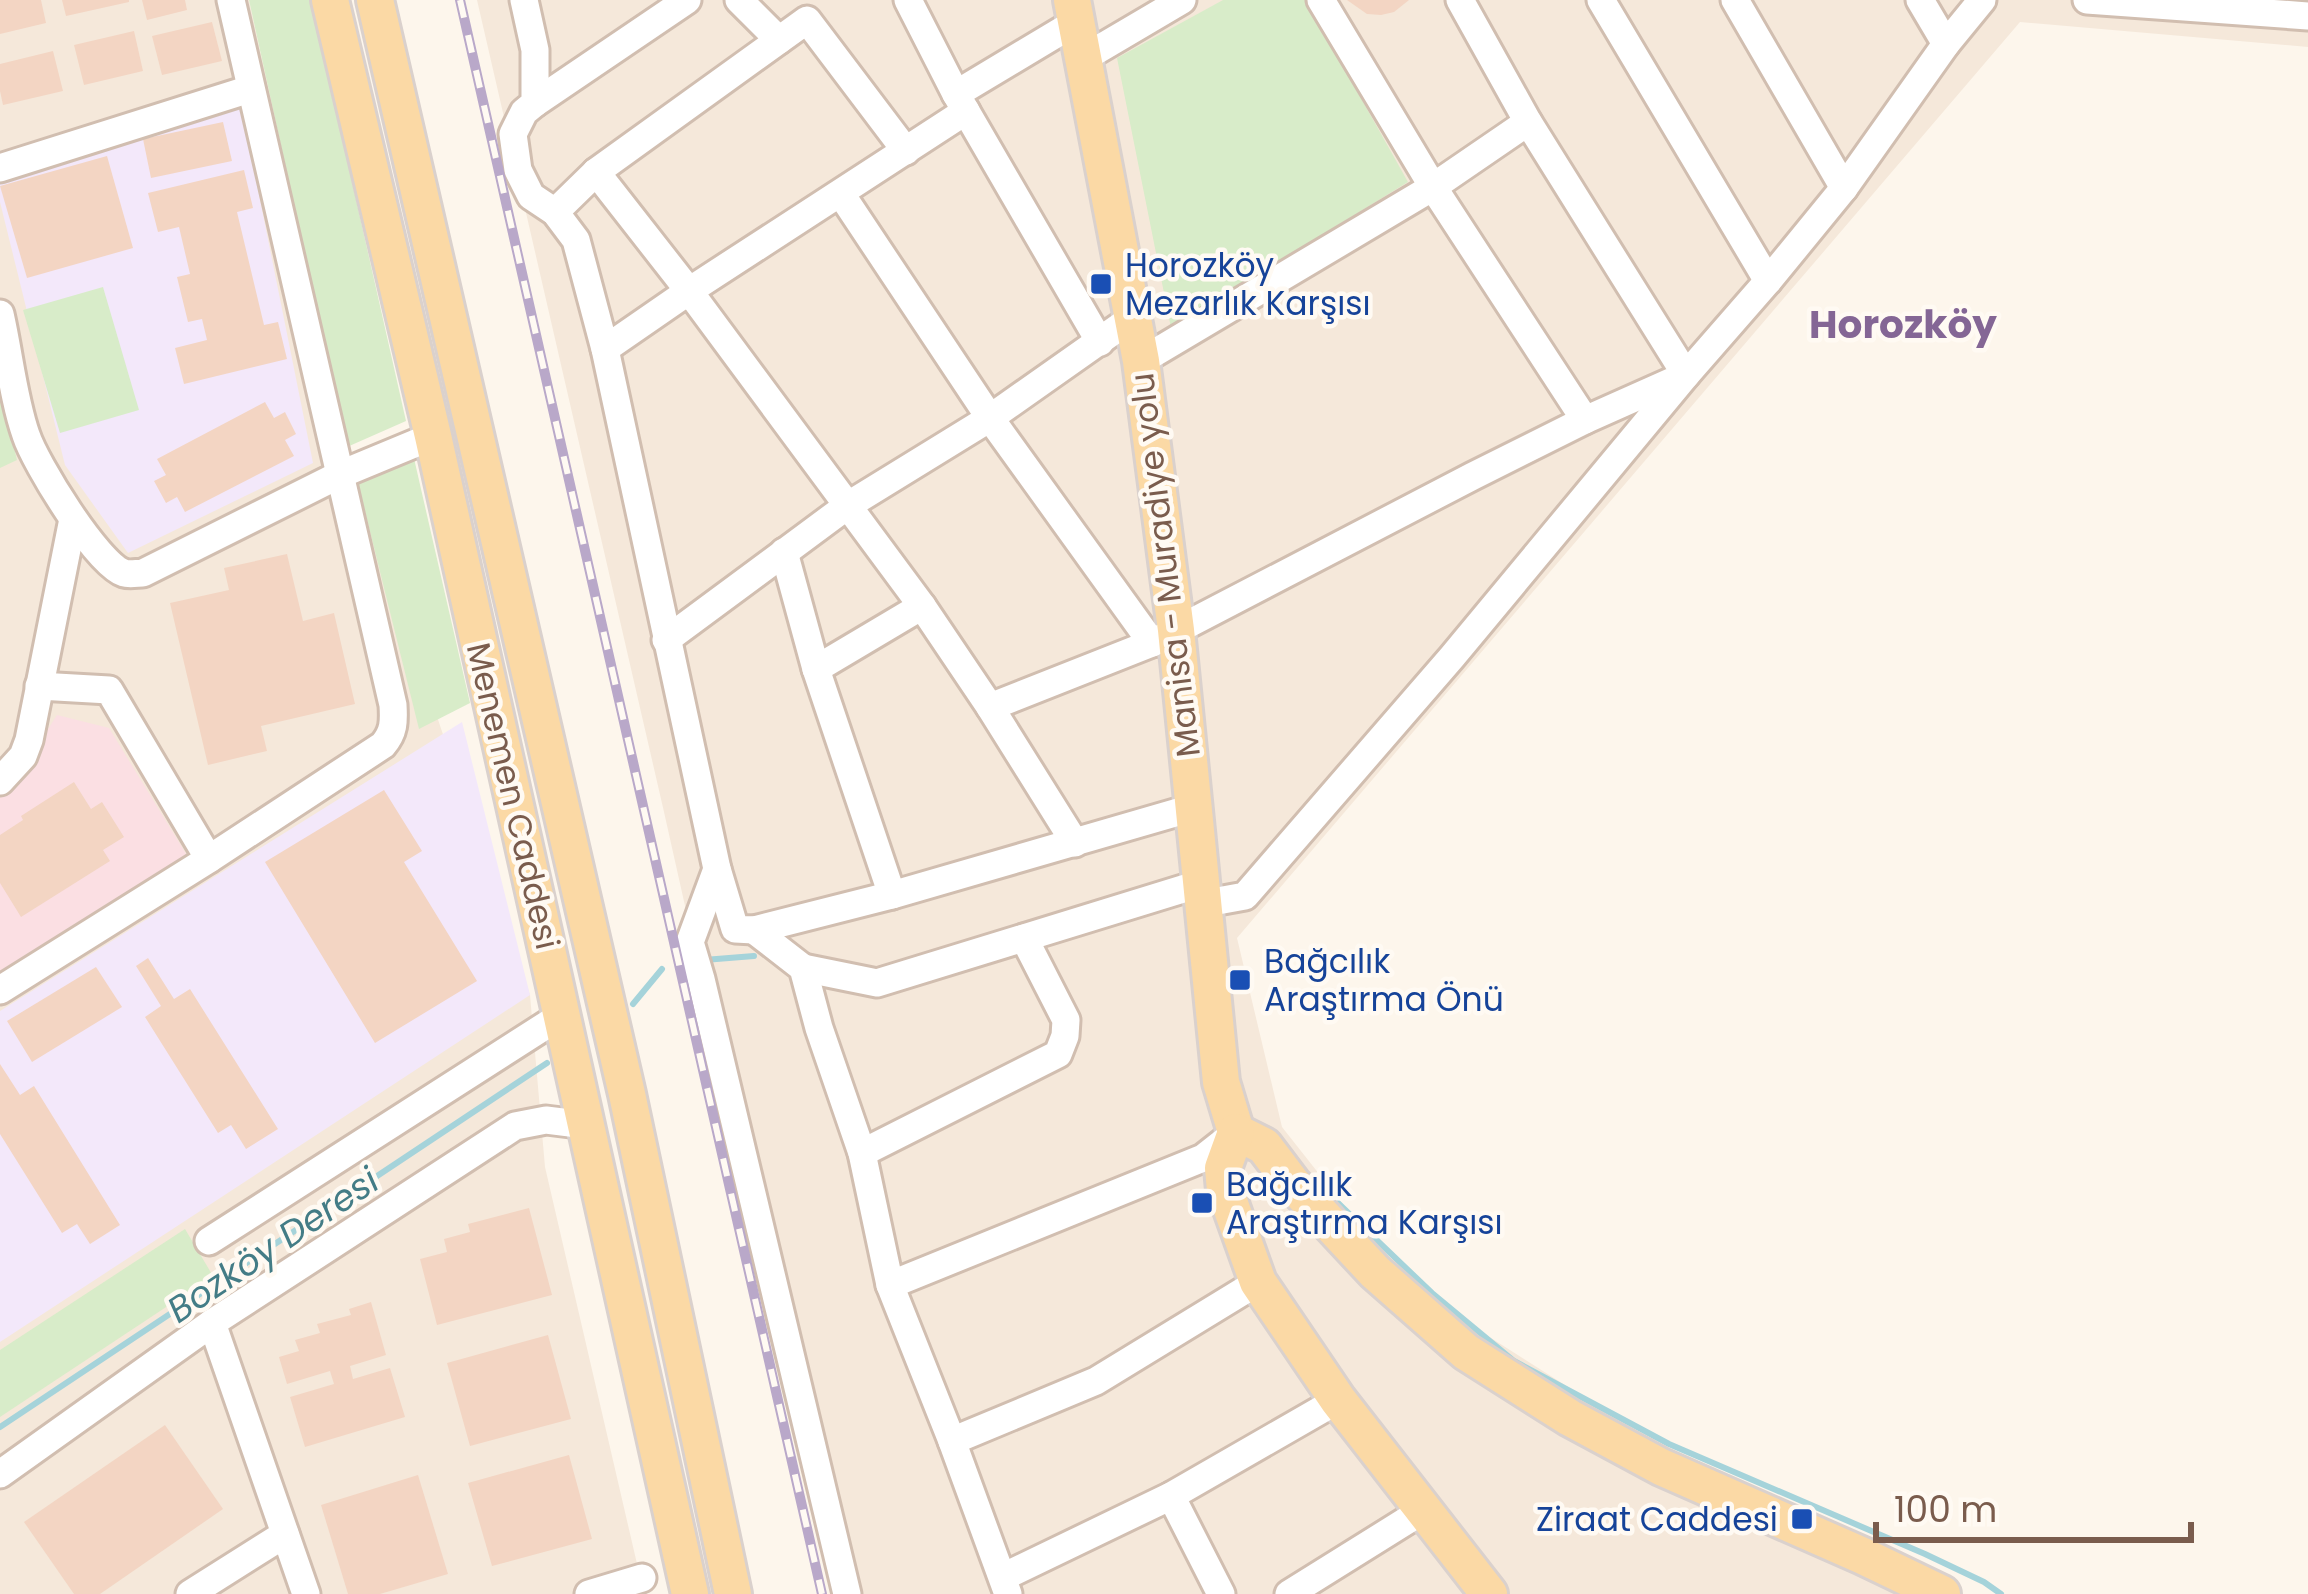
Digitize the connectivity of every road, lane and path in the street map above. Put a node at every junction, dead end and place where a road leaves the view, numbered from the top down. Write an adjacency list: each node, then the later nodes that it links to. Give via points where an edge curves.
1 (231, 0): 21 (street)
2 (330, 0): 42 (main road, Menemen Caddesi)
3 (375, 0): 86 (main road, Menemen Caddesi, via 627,1094)
4 (524, 0): 22 (street)
5 (687, 0): 22 (street)
6 (739, 0): 18 (street)
7 (908, 0): 23 (street)
8 (1182, 0): 20 (street)
9 (1321, 0): 28 (street)
10 (1460, 0): 24 (street)
11 (1601, 0): 32 (street)
12 (1736, 0): 29 (street)
13 (1920, 0): 19 (street)
14 (1984, 0): 19 (street)
15 (2087, 0): 17 (street)
16 (1074, 11): 20 (main road, Manisa - Muradiye yolu); 23 (street)
17 (2308, 16)
18 (779, 40): 25 (street, via 807,20); 27 (street)
19 (1946, 44): 29 (street)
20 (1082, 59): 35 (main road, Manisa - Muradiye yolu)
21 (250, 89): 26 (street); 43 (street)
22 (535, 103): 31 (street, via 513,134 518,170 530,196)
23 (961, 103): 25 (street); 36 (street)
24 (1528, 122): 28 (street); 39 (street)
25 (905, 152): 30 (street)
26 (0, 168)
27 (596, 172): 31 (street); 33 (street)
28 (1433, 187): 38 (street); 41 (street)
29 (1844, 188): 32 (street)
30 (841, 194): 33 (street); 40 (street)
31 (555, 212): 37 (street, via 576,240)
32 (1768, 281): 39 (street)
33 (689, 291): 37 (street); 44 (street)
34 (0, 314): 45 (street, via 26,435)
35 (1132, 318): 36 (street); 38 (main road, Manisa - Muradiye yolu)
36 (1100, 342): 40 (street)
37 (605, 350): 49 (street)
38 (1142, 361): 48 (main road, Manisa - Muradiye yolu)
39 (1686, 375): 41 (street); 58 (street, via 1245,896)
40 (990, 418): 44 (street); 48 (street)
41 (1585, 420): 48 (street)
42 (433, 436): 43 (street); 65 (main road, Menemen Caddesi)
43 (339, 475): 45 (street, via 143,573 110,563); 56 (street, via 393,705 391,737)
44 (847, 506): 46 (street); 47 (street)
45 (73, 519): 51 (street)
46 (784, 552): 49 (street); 50 (street)
47 (922, 606): 50 (street); 52 (street)
48 (1164, 637): 52 (street); 54 (main road, Manisa - Muradiye yolu)
49 (667, 640): 57 (street)
50 (816, 669): 59 (street)
51 (39, 686): 53 (street, via 23,756); 56 (street, via 109,690)
52 (990, 707): 55 (street)
53 (0, 782)
54 (1192, 808): 55 (street); 58 (main road, Manisa - Muradiye yolu)
55 (1075, 843): 59 (street)
56 (209, 860): 64 (street)
57 (717, 869): 60 (street); 62 (street)
58 (1200, 894): 61 (street); 67 (main road, Manisa - Muradiye yolu, via 1221,1082)
59 (892, 895): 60 (street)
60 (744, 930): 62 (street); 63 (street)
61 (1024, 938): 63 (street, via 877,983); 68 (street, via 1066,1020 1058,1054)
62 (690, 943): 87 (street)
63 (803, 968): 68 (street)
64 (0, 990)
65 (562, 1015): 66 (main road, Menemen Caddesi); 69 (street)
66 (586, 1125): 72 (street, via 515,1126); 85 (main road, Menemen Caddesi)
67 (1236, 1132): 70 (main road, via 1223,1168 1225,1190); 71 (street, via 1203,1158); 90 (main road, via 1264,1146 1375,1272 1466,1352 1661,1467)
68 (862, 1153): 71 (street)
69 (209, 1241)
70 (1258, 1282): 73 (main road); 74 (street, via 1096,1381)
71 (890, 1285): 74 (street)
72 (212, 1323): 75 (street); 78 (street)
73 (1338, 1400): 76 (street); 77 (main road)
74 (952, 1441): 80 (street)
75 (0, 1474)
76 (1171, 1496): 80 (street); 88 (street)
77 (1422, 1510): 81 (main road); 89 (street)
78 (285, 1534): 82 (street); 83 (street)
79 (642, 1578): 84 (street)
80 (1005, 1586)
81 (1485, 1593)
82 (190, 1594)
83 (305, 1594)
84 (589, 1594)
85 (690, 1594)
86 (733, 1594)
87 (847, 1594)
88 (1221, 1594)
89 (1289, 1594)
90 (1942, 1594)

